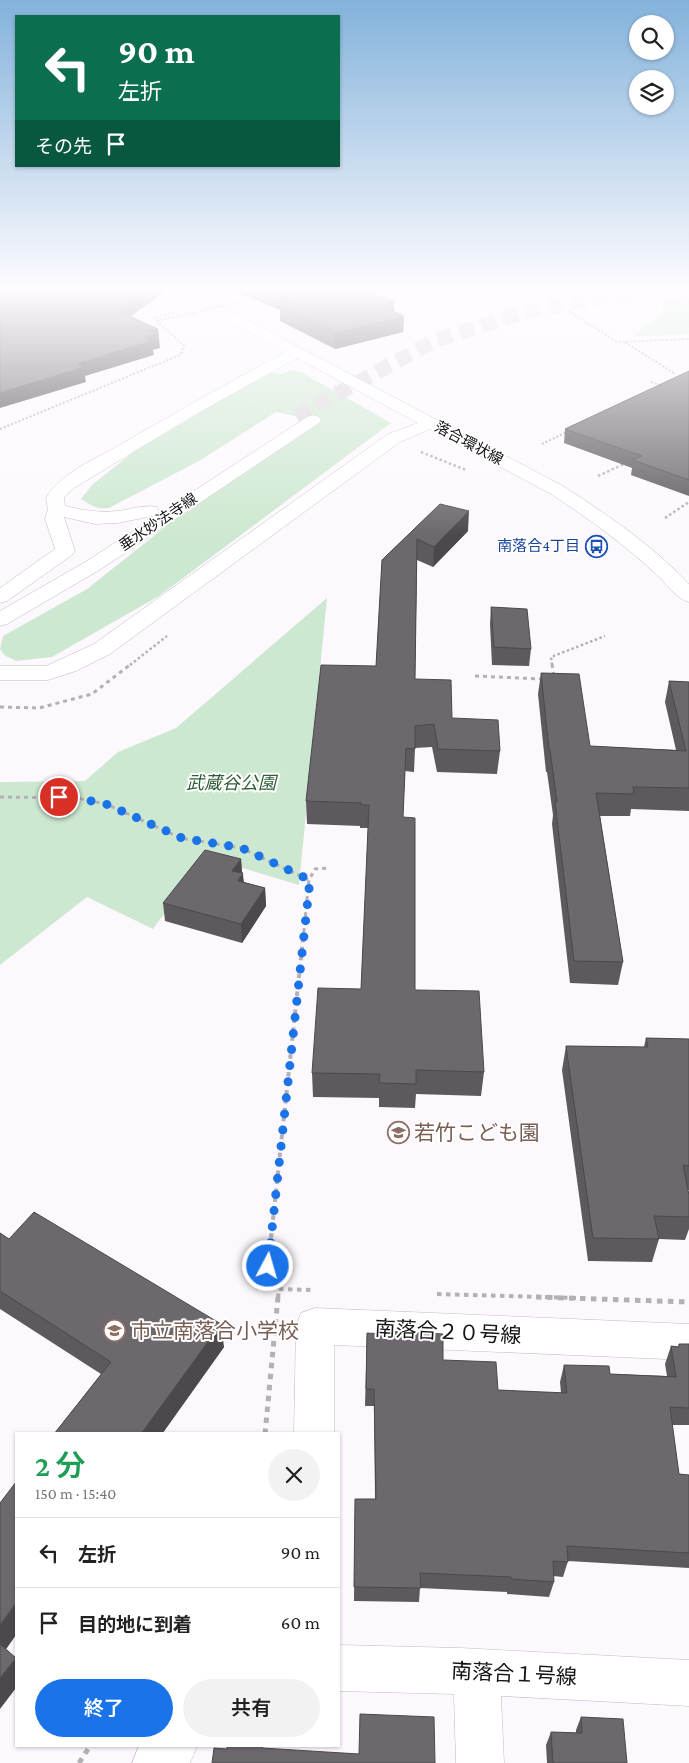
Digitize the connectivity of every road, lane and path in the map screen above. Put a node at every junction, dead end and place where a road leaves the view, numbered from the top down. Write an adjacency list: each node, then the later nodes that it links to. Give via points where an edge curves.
1 (140, 371): 9 (path)
2 (263, 371): 17 (street, via 93,468 58,494 54,500)
3 (334, 371): 8 (street, 落合環状線)
4 (671, 371): 5 (path)
5 (675, 374)
6 (652, 382): 7 (path)
7 (669, 389)
8 (431, 423): 21 (street, 落合環状線, via 589,511 644,554); 28 (street, via 394,438 102,649 48,673)
9 (0, 429)
10 (569, 431): 11 (path)
11 (542, 444)
12 (414, 451): 14 (path)
13 (631, 460): 15 (path)
14 (471, 472)
15 (598, 476)
16 (689, 502): 19 (path)
17 (57, 510): 18 (street, via 95,518); 22 (street, via 54,519 65,551)
18 (150, 510): 20 (street, 垂水妙法寺線, via 304,418); 23 (street, 垂水妙法寺線, via 97,546)
19 (665, 518)
20 (94, 565): 24 (street, 垂水妙法寺線); 25 (street)
21 (689, 596)
22 (0, 597)
23 (0, 602)
24 (0, 620)
25 (0, 631)
26 (170, 633): 32 (path, via 92,694 39,708)
27 (605, 636): 31 (path, via 552,657)
28 (3, 671)
29 (475, 676): 30 (path)
30 (545, 679)
31 (555, 680)
32 (0, 707)
33 (0, 797): 35 (path, via 77,798 106,804 182,838 242,848)
34 (330, 868): 35 (path, via 315,869)
35 (310, 880): 36 (path, via 268,1266)
36 (279, 1289)
37 (689, 1342): 38 (street, 南落合２０号線, via 316,1326)
38 (314, 1432)
39 (340, 1668): 40 (street, 南落合１号線)
40 (477, 1673): 41 (street, 南落合１号線); 46 (street)
41 (689, 1683)
42 (89, 1747): 44 (path)
43 (172, 1747): 45 (street)
44 (79, 1763)
45 (156, 1763)
46 (480, 1763)

